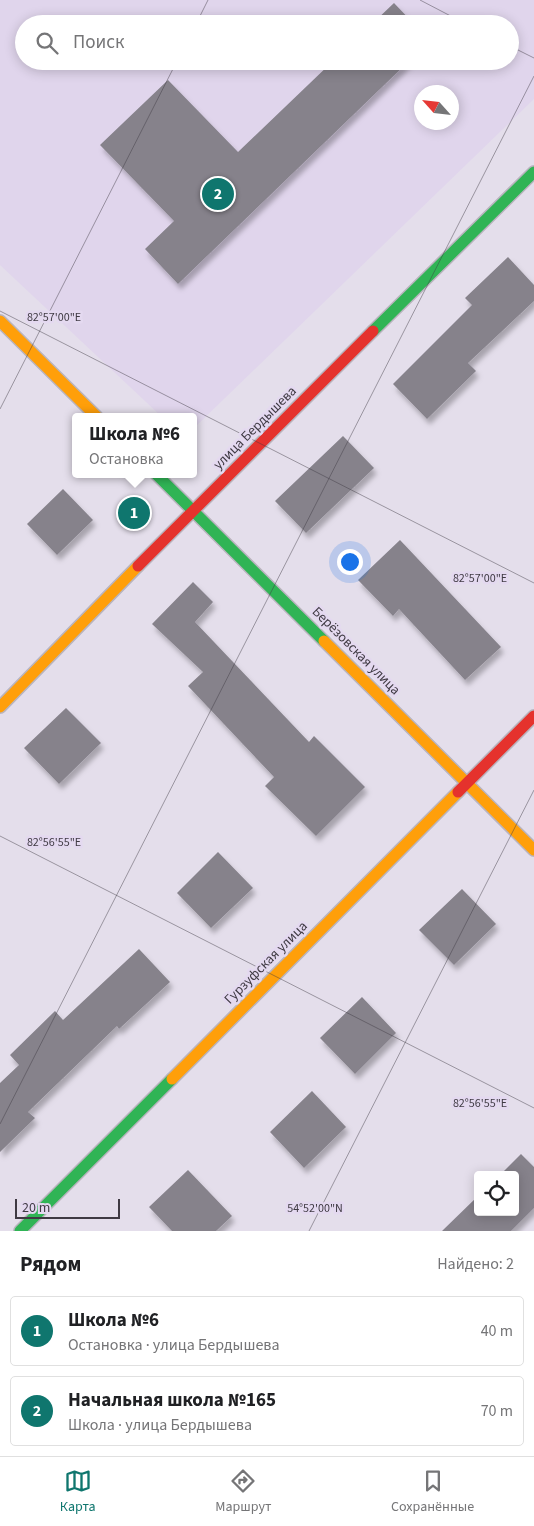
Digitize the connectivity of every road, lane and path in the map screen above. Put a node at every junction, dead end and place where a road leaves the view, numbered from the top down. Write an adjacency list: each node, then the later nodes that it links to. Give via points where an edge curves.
1 (534, 172): 5 (street, улица Бердышева)
2 (0, 320): 3 (street)
3 (94, 413)
4 (160, 478): 5 (street, Берёзовская улица)
5 (193, 510): 6 (street, улица Бердышева); 8 (street, Берёзовская улица)
6 (0, 707)
7 (534, 716): 8 (street, Гурзуфская улица)
8 (467, 783): 9 (street, Берёзовская улица); 10 (street, Гурзуфская улица)
9 (534, 850)
10 (20, 1231)

